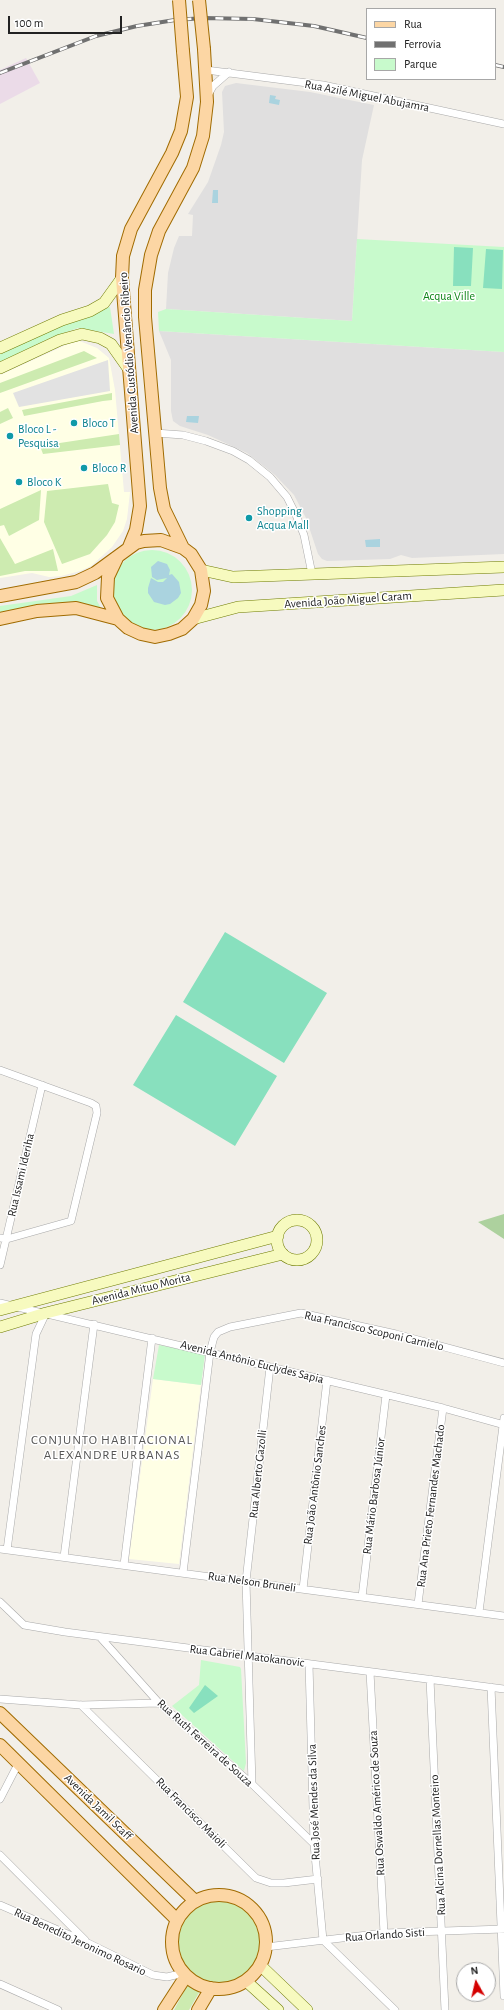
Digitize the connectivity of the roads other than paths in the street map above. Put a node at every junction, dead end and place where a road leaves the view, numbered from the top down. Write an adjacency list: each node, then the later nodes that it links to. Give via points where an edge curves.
1 (179, 0): 7 (main road, Avenida Custódio Venâncio Ribeiro, bridge, via 187,97 181,131 131,229 123,256)
2 (200, 0): 3 (main road, Avenida Custódio Venâncio Ribeiro, bridge)
3 (206, 70): 4 (street, Rua Azilé Miguel Abujamra); 5 (main road, Avenida Custódio Venâncio Ribeiro)
4 (229, 72): 5 (street, via 213,86); 6 (street, Rua Azilé Miguel Abujamra, via 323,85)
5 (207, 96): 11 (main road, Avenida Custódio Venâncio Ribeiro, via 203,136 198,153 185,184 159,231 146,282 145,317)
6 (504, 124)
7 (122, 278): 8 (street, via 104,303); 10 (main road, Avenida Custódio Venâncio Ribeiro)
8 (0, 348)
9 (0, 368): 10 (street, via 60,340 82,334 100,338 111,344)
10 (130, 371): 12 (main road, Avenida Custódio Venâncio Ribeiro, via 140,506 136,530)
11 (155, 433): 13 (main road, Avenida Custódio Venâncio Ribeiro, via 164,509); 17 (street, via 206,441 233,451 250,460 270,477 287,497 296,515 304,535)
12 (129, 547): 13 (main road, via 153,539 169,541); 14 (main road)
13 (184, 548): 16 (main road)
14 (117, 558): 19 (main road, via 76,582); 21 (main road, via 106,588 111,609)
15 (504, 567): 17 (street, Avenida João Miguel Caram)
16 (201, 570): 17 (street, Avenida João Miguel Caram, via 233,577); 22 (main road, via 204,591 201,605)
17 (312, 574)
18 (504, 590): 22 (street, Avenida João Miguel Caram, via 238,607)
19 (0, 596)
20 (0, 619): 21 (main road, via 38,611 76,608)
21 (118, 619): 22 (main road, via 134,631 155,636 176,632)
22 (193, 619)
23 (0, 1070): 24 (street)
24 (42, 1085): 26 (street, Rua Issami Ideriha); 26 (street, via 91,1103 97,1109 97,1116 71,1221)
25 (278, 1236): 27 (street, via 278,1245); 27 (street, via 282,1227 290,1221 301,1220 312,1227 317,1236 313,1253 304,1259 291,1259); 30 (street, Avenida Mituo Morita)
26 (4, 1239): 28 (street, Rua Issami Ideriha)
27 (283, 1254): 32 (street, Avenida Mituo Morita)
28 (0, 1265)
29 (0, 1303): 30 (street, Avenida Antônio Euclydes Sapia)
30 (11, 1306): 31 (street, Avenida Mituo Morita); 32 (street, Avenida Antônio Euclydes Sapia)
31 (0, 1310)
32 (46, 1313): 33 (street, Avenida Antônio Euclydes Sapia); 34 (street, Avenida Mituo Morita); 43 (street, via 36,1334)
33 (94, 1324): 35 (street, Avenida Antônio Euclydes Sapia); 44 (street)
34 (0, 1327)
35 (152, 1338): 36 (street, Avenida Antônio Euclydes Sapia); 45 (street)
36 (210, 1352): 37 (street, Rua Francisco Scoponi Carnielo, via 218,1332 230,1327 301,1313 396,1334); 38 (street, Avenida Antônio Euclydes Sapia); 46 (street)
37 (504, 1363)
38 (270, 1367): 39 (street, Avenida Antônio Euclydes Sapia); 47 (street, Rua Alberto Gazolli)
39 (327, 1380): 40 (street, Avenida Antônio Euclydes Sapia); 48 (street, Rua João Antônio Sanches)
40 (386, 1394): 41 (street, Avenida Antônio Euclydes Sapia); 49 (street, Rua Mário Barbosa Júnior)
41 (444, 1408): 42 (street, Avenida Antônio Euclydes Sapia); 51 (street, Rua Ana Prieto Fernandes Machado)
42 (503, 1422): 52 (street)
43 (4, 1549): 44 (street, Rua Nelson Bruneli)
44 (64, 1557): 45 (street, Rua Nelson Bruneli)
45 (124, 1565): 46 (street, Rua Nelson Bruneli)
46 (183, 1573): 47 (street, Rua Nelson Bruneli)
47 (246, 1581): 48 (street, Rua Nelson Bruneli); 55 (street, Rua Alberto Gazolli)
48 (303, 1589): 49 (street, Rua Nelson Bruneli)
49 (362, 1597): 51 (street, Rua Nelson Bruneli)
50 (0, 1602): 54 (street, Rua Gabriel Matokanovic, via 24,1625)
51 (418, 1604): 52 (street, Rua Nelson Bruneli)
52 (479, 1612): 53 (street, Rua Nelson Bruneli)
53 (504, 1616)
54 (100, 1637): 55 (street, Rua Gabriel Matokanovic); 62 (street, Rua Ruth Ferreira de Souza)
55 (248, 1656): 56 (street, Rua Gabriel Matokanovic); 67 (street, Rua Alberto Gazolli)
56 (309, 1664): 57 (street, Rua Gabriel Matokanovic); 69 (street, Rua José Mendes da Silva)
57 (370, 1672): 58 (street, Rua Gabriel Matokanovic); 77 (street, Rua Oswaldo Américo de Souza)
58 (430, 1679): 59 (street, Rua Gabriel Matokanovic); 76 (street, Rua Alcina Dornellas Monteiro)
59 (491, 1687): 60 (street, Rua Gabriel Matokanovic); 75 (street)
60 (504, 1689)
61 (0, 1699): 63 (street)
62 (159, 1703): 63 (street); 67 (street, Rua Ruth Ferreira de Souza)
63 (81, 1705): 71 (street, Rua Francisco Maioli, via 256,1878 284,1883)
64 (0, 1713): 72 (main road, Avenida Jamil Scaff)
65 (0, 1745): 66 (main road, Avenida Jamil Scaff)
66 (18, 1764): 68 (street); 74 (main road, Avenida Jamil Scaff)
67 (252, 1784): 69 (street, Rua Ruth Ferreira de Souza)
68 (0, 1799)
69 (314, 1844): 71 (street, Rua José Mendes da Silva)
70 (0, 1855): 79 (street)
71 (318, 1879): 78 (street, Rua José Mendes da Silva)
72 (195, 1901): 74 (main road); 80 (main road, via 207,1896 220,1895 245,1902 262,1922 266,1934)
73 (0, 1905): 79 (street, Rua Benedito Jeronimo Rosario)
74 (177, 1920): 82 (main road, via 172,1934 172,1949 177,1964)
75 (503, 1929): 76 (street, Rua Orlando Sisti); 86 (street)
76 (443, 1931): 77 (street, Rua Orlando Sisti); 93 (street, Rua Alcina Dornellas Monteiro)
77 (384, 1934): 78 (street, Rua Orlando Sisti)
78 (323, 1940): 80 (street, Rua Orlando Sisti); 92 (street)
79 (88, 1943): 82 (street, Rua Benedito Jeronimo Rosario, via 153,1975 167,1977)
80 (266, 1947): 81 (main road)
81 (260, 1965): 83 (main road); 91 (street)
82 (185, 1974): 85 (main road, via 198,1984); 88 (main road)
83 (246, 1981): 85 (main road, via 223,1989); 90 (street)
84 (0, 1984): 87 (street)
85 (212, 1988): 89 (main road)
86 (504, 1996)
87 (58, 2010)
88 (164, 2010)
89 (198, 2010)
90 (278, 2010)
91 (307, 2010)
92 (395, 2010)
93 (445, 2010)

